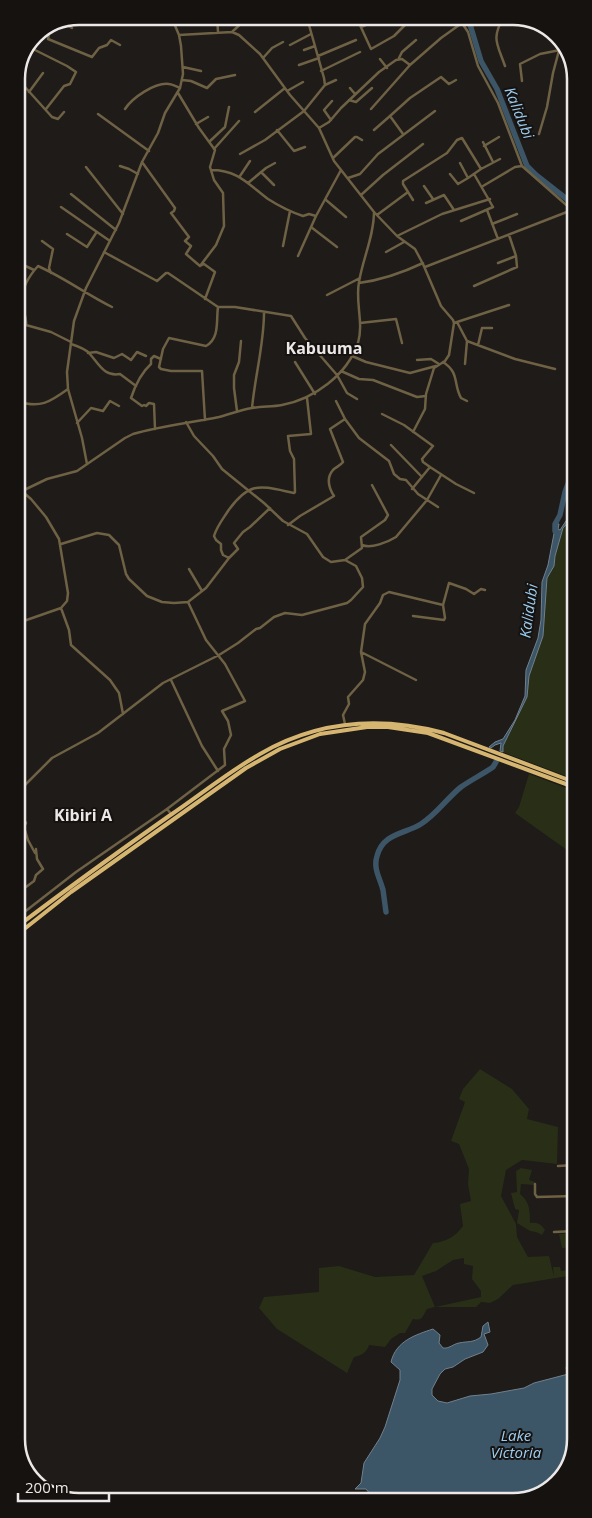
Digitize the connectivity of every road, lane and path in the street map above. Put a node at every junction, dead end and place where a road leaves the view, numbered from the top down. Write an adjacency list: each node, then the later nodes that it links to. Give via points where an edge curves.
1 (174, 25): 17 (street)
2 (218, 25): 13 (street)
3 (240, 25): 14 (street)
4 (309, 25): 16 (street)
5 (367, 25): 11 (street)
6 (405, 25): 11 (street, via 394,36 371,49)
7 (458, 25): 34 (street)
8 (464, 25): 93 (street)
9 (500, 25): 35 (street, via 495,34)
10 (69, 26): 12 (street)
11 (362, 27)
12 (72, 28)
13 (218, 32): 14 (street); 17 (street)
14 (232, 32): 30 (street)
15 (49, 34): 21 (street, via 48,39 92,57 111,40)
16 (312, 34): 22 (street); 23 (street)
17 (179, 35): 36 (street)
18 (356, 40): 29 (street)
19 (416, 40): 31 (street)
20 (283, 42): 30 (street)
21 (120, 45)
22 (290, 45)
23 (315, 46): 25 (street); 29 (street)
24 (34, 49): 59 (street, via 76,72 71,83 64,86)
25 (304, 50)
26 (558, 50): 45 (street, via 540,54 520,64)
27 (360, 52): 38 (street)
28 (559, 52): 76 (street)
29 (318, 57): 33 (street); 38 (street)
30 (263, 58): 52 (street)
31 (399, 58): 34 (street); 37 (street)
32 (380, 59): 37 (street)
33 (299, 65)
34 (410, 65): 61 (street)
35 (505, 66)
36 (183, 67): 39 (street); 42 (street)
37 (387, 68): 55 (street)
38 (321, 70): 47 (street)
39 (201, 71)
40 (43, 73): 53 (street)
41 (235, 75): 42 (street, via 216,79 207,88)
42 (182, 80): 49 (street)
43 (336, 80): 47 (street)
44 (456, 80): 67 (street, via 449,84 441,77)
45 (522, 81)
46 (303, 82): 52 (street)
47 (325, 86): 62 (street)
48 (25, 87): 53 (street)
49 (180, 88): 54 (street); 60 (street, via 169,84 151,87 135,97)
50 (350, 88): 55 (street)
51 (372, 88): 56 (street, via 356,102)
52 (286, 89): 62 (street); 65 (street)
53 (29, 92): 59 (street)
54 (178, 93): 71 (street); 83 (street, via 165,112)
55 (355, 94): 56 (street)
56 (349, 100): 69 (street)
57 (332, 101): 69 (street, via 324,110)
58 (229, 106): 79 (street, via 225,127)
59 (46, 109): 64 (street, via 56,119)
60 (125, 109)
61 (371, 109)
62 (304, 111): 72 (street); 73 (street)
63 (435, 111): 75 (street)
64 (64, 112)
65 (255, 112)
66 (98, 114): 83 (street)
67 (390, 116): 74 (street); 75 (street)
68 (208, 117): 71 (street)
69 (331, 120): 72 (street)
70 (240, 121): 82 (street)
71 (196, 124): 79 (street)
72 (319, 128): 85 (street)
73 (277, 130): 81 (street, via 294,151); 84 (street)
74 (374, 130)
75 (403, 134): 103 (street, via 360,174)
76 (539, 134)
77 (499, 137): 89 (street, via 484,144)
78 (362, 140): 85 (street, via 355,138)
79 (209, 142): 82 (street)
80 (423, 144): 111 (street)
81 (305, 147)
82 (214, 149): 96 (street)
83 (149, 151): 88 (street)
84 (240, 154)
85 (333, 158): 97 (street)
86 (500, 159): 89 (street)
87 (250, 161): 102 (street)
88 (142, 162): 99 (street); 150 (street, via 175,208 171,213 189,237 185,241 191,246 186,254)
89 (493, 162): 95 (street)
90 (275, 163): 98 (street)
91 (460, 163): 104 (street)
92 (120, 166): 99 (street)
93 (522, 166): 108 (street); 117 (street)
94 (86, 167): 124 (street)
95 (481, 169): 101 (street); 109 (street, via 465,140 460,138 447,153 402,182)
96 (211, 170): 102 (street); 150 (street, via 223,193 224,226 216,245)
97 (341, 170): 103 (street); 113 (street)
98 (261, 172): 105 (street); 106 (street)
99 (138, 174): 124 (street)
100 (450, 174): 104 (street, via 458,184)
101 (474, 174): 104 (street); 108 (street)
102 (239, 176): 105 (street)
103 (348, 178): 111 (street)
104 (468, 178)
105 (248, 183): 121 (street)
106 (274, 185)
107 (424, 186): 115 (street)
108 (483, 186): 112 (street)
109 (409, 192): 114 (street); 126 (street)
110 (71, 194): 132 (street)
111 (361, 195): 122 (street)
112 (490, 198): 119 (street); 120 (street, via 493,207)
113 (326, 200): 127 (street); 128 (street)
114 (413, 200)
115 (433, 200): 116 (street); 119 (street, via 444,195)
116 (426, 203)
117 (567, 205)
118 (61, 207): 133 (street)
119 (454, 210): 136 (street)
120 (487, 210): 129 (street); 130 (street)
121 (290, 211): 127 (street); 141 (street)
122 (374, 212): 126 (street); 154 (street)
123 (567, 212): 135 (street)
124 (123, 214): 132 (street)
125 (517, 214): 130 (street)
126 (377, 215): 136 (street)
127 (316, 216): 131 (street)
128 (346, 217)
129 (460, 220)
130 (492, 224): 137 (street)
131 (311, 227): 142 (street); 145 (street)
132 (116, 230): 139 (street)
133 (96, 232): 134 (street, via 87,247); 139 (street)
134 (67, 234)
135 (509, 235): 137 (street); 146 (street)
136 (397, 236): 140 (street)
137 (498, 239): 151 (street)
138 (42, 241): 153 (street, via 52,248)
139 (110, 241): 143 (street)
140 (404, 242): 144 (street); 147 (street, via 415,250)
141 (282, 246)
142 (337, 247)
143 (104, 252): 158 (street); 160 (street, via 156,281 168,273)
144 (386, 252)
145 (298, 256)
146 (516, 256): 148 (street); 157 (street, via 516,269)
147 (422, 263): 151 (street); 155 (street)
148 (498, 263)
149 (25, 266): 152 (street)
150 (200, 266): 160 (street, via 204,264 214,272)
151 (424, 267): 166 (street, via 441,306)
152 (34, 270): 153 (street, via 38,265); 156 (street)
153 (51, 273): 158 (street)
154 (360, 278): 155 (street); 159 (street)
155 (359, 283): 167 (street)
156 (25, 286)
157 (474, 286)
158 (84, 292): 162 (street); 171 (street, via 76,313)
159 (327, 294)
160 (205, 300): 163 (street)
161 (509, 305): 166 (street)
162 (112, 307)
163 (218, 307): 165 (street); 177 (street, via 215,337 210,344 206,346 171,338)
164 (25, 312): 171 (street, via 26,325 51,332)
165 (264, 312): 185 (street, via 292,316 305,338); 196 (street)
166 (455, 322): 170 (street); 180 (street, via 449,355)
167 (360, 323): 172 (street, via 396,319); 176 (street, via 358,343)
168 (492, 328): 173 (street, via 482,328)
169 (241, 341): 197 (street, via 234,375)
170 (467, 341): 173 (street); 181 (street)
171 (71, 343): 174 (street); 187 (street)
172 (402, 343)
173 (478, 345): 183 (street)
174 (88, 352): 175 (street, via 114,358 122,354 131,360 137,352); 186 (street, via 108,374 120,374)
175 (146, 356)
176 (352, 356): 182 (street, via 410,373); 184 (street)
177 (161, 359): 186 (street, via 154,356 151,359); 200 (street, via 161,369 202,371)
178 (417, 360): 182 (street, via 431,359)
179 (295, 362): 188 (street)
180 (443, 362): 182 (street); 192 (street, via 455,375 461,398)
181 (464, 364)
182 (438, 365): 189 (street)
183 (555, 369)
184 (340, 370): 185 (street); 189 (street, via 417,397)
185 (337, 375): 188 (street); 191 (street, via 347,393)
186 (136, 386): 203 (street, via 132,400 142,406 154,404)
187 (68, 389): 194 (street, via 43,404); 202 (street)
188 (315, 394): 190 (street)
189 (426, 396): 204 (street, via 425,409)
190 (307, 398): 196 (street, via 283,405); 213 (street, via 311,434 288,436 294,458 294,494 266,487)
191 (357, 399)
192 (467, 400)
193 (336, 401): 199 (street)
194 (25, 403)
195 (119, 406): 202 (street, via 110,401 103,411 91,408)
196 (252, 408): 197 (street)
197 (237, 411): 200 (street)
198 (382, 414): 204 (street)
199 (345, 419): 211 (street, via 358,438 389,461 394,474 400,480 406,480); 219 (street, via 330,429 343,462 333,470 328,480 334,496)
200 (205, 420): 201 (street)
201 (186, 422): 203 (street); 213 (street, via 222,469)
202 (77, 423): 206 (street)
203 (155, 429): 206 (street, via 130,435)
204 (413, 432): 207 (street, via 433,446 422,460)
205 (392, 445): 209 (street)
206 (87, 464): 212 (street)
207 (430, 468): 208 (street); 209 (street)
208 (441, 475): 214 (street); 216 (street)
209 (422, 477): 211 (street)
210 (372, 485): 221 (street, via 388,515 361,537)
211 (412, 488): 216 (street)
212 (25, 489)
213 (248, 490): 217 (street); 222 (street, via 236,500 215,533 223,555)
214 (474, 494)
215 (25, 495): 220 (street, via 46,516)
216 (427, 500): 218 (street); 221 (street, via 396,537 368,547)
217 (270, 508): 219 (street); 222 (street, via 241,534 234,543 238,550)
218 (438, 508)
219 (288, 525): 223 (street, via 307,534 323,557 331,562)
220 (61, 544): 227 (street, via 97,533 109,535 119,545 129,579 147,596 162,602); 229 (street, via 68,593)
221 (362, 545): 223 (street)
222 (229, 558): 226 (street)
223 (345, 560): 233 (street, via 356,566 362,578 363,587 351,600 302,615 285,612)
224 (189, 570): 226 (street)
225 (485, 590): 228 (street, via 474,594 449,583)
226 (202, 591): 227 (street)
227 (188, 602): 233 (street, via 206,640)
228 (443, 605): 230 (street, via 444,620); 232 (street, via 388,592 365,624)
229 (61, 608): 231 (street); 236 (street, via 72,645 114,684)
230 (413, 616)
231 (25, 621)
232 (361, 652): 235 (street); 237 (street, via 365,672 348,697 349,704 343,715)
233 (219, 656): 234 (street); 239 (street, via 245,701 222,711 231,735 224,749 225,765)
234 (171, 680): 236 (street); 239 (street, via 199,740)
235 (416, 680)
236 (123, 714): 242 (street, via 92,737 52,758)
237 (345, 724): 238 (highway, via 402,724); 244 (highway, via 304,734 269,749)
238 (443, 735): 240 (highway); 241 (highway); 253 (highway, via 368,727 320,734 280,749 246,768 130,849)
239 (218, 771): 243 (street)
240 (567, 779)
241 (567, 784)
242 (25, 785)
243 (167, 809): 244 (street); 249 (street)
244 (172, 815): 250 (highway)
245 (25, 829): 247 (street)
246 (36, 849): 247 (street)
247 (36, 855): 248 (street, via 43,870 33,882)
248 (25, 886)
249 (52, 891): 250 (street); 251 (street)
250 (56, 897): 252 (highway)
251 (25, 912)
252 (25, 921)
253 (25, 928)
254 (567, 1165): 255 (street)
255 (558, 1166)
256 (535, 1184): 257 (street, via 537,1197)
257 (567, 1196)
258 (567, 1231): 259 (street)
259 (554, 1232)

